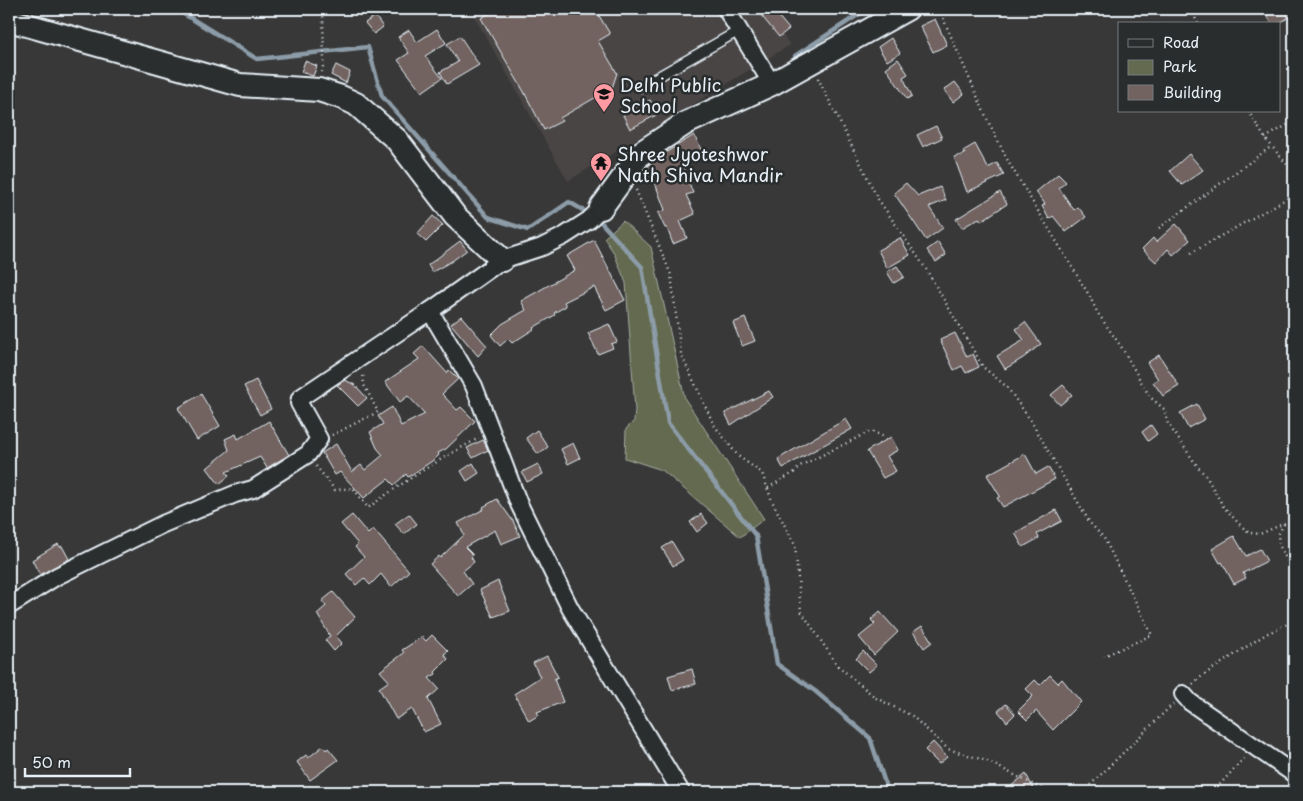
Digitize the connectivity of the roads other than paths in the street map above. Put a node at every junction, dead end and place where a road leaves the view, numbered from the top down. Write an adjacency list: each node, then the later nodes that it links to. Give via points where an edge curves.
1 (726, 9): 4 (street)
2 (907, 9): 5 (street)
3 (9, 20): 8 (street, via 240,85 319,90 348,100 397,140 456,216)
4 (740, 30): 5 (street); 6 (lane)
5 (772, 84): 7 (street, via 686,123 642,152)
6 (640, 87)
7 (595, 214): 8 (street, via 542,247)
8 (502, 260): 9 (street)
9 (430, 311): 10 (street, via 300,398 299,403 319,439 308,454 253,489 163,524 58,576); 13 (street, via 474,386 519,504 570,608)
10 (9, 606)
11 (1183, 694): 12 (street)
12 (1294, 774)
13 (681, 792)

